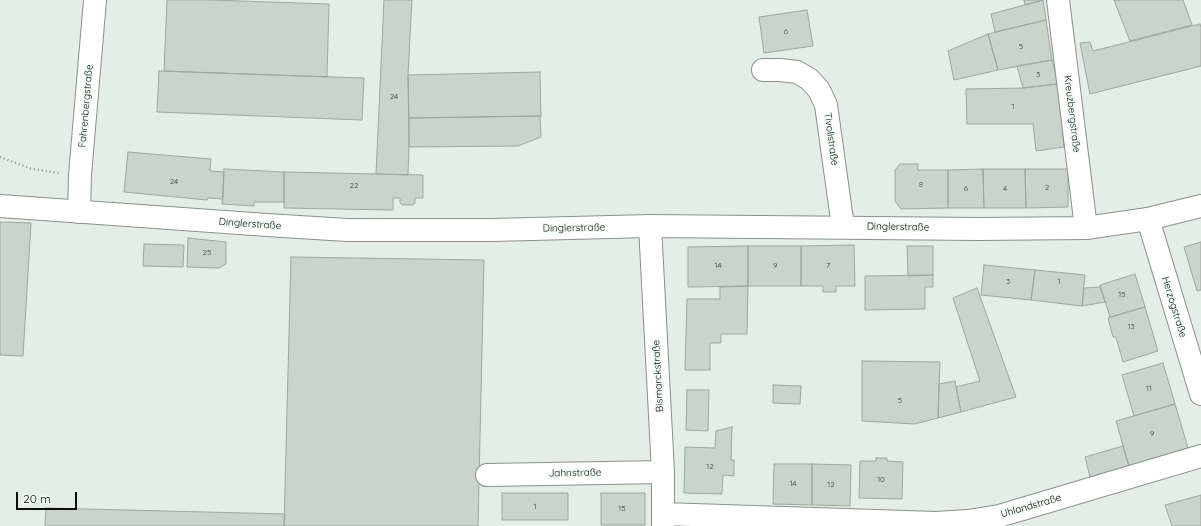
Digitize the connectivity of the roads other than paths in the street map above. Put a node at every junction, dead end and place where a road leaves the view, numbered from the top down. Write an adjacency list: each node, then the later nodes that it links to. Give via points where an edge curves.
1 (95, 0): 6 (street, Fahrenbergstraße)
2 (1058, 0): 10 (street, Kreuzbergstraße)
3 (764, 70): 9 (street, Tivolistraße, via 797,72 809,79 819,90 826,105)
4 (0, 206): 6 (street, Dinglerstraße)
5 (1201, 206): 7 (street, Dinglerstraße)
6 (79, 212): 8 (street, Dinglerstraße, via 347,230)
7 (1148, 219): 10 (street, Dinglerstraße); 11 (street, Herzogstraße)
8 (650, 226): 9 (street, Dinglerstraße); 13 (street, Bismarckstraße)
9 (843, 227): 10 (street, Dinglerstraße)
10 (1086, 228)
11 (1201, 394)
12 (1201, 456): 15 (street, Uhlandstraße, via 999,516 968,521 936,524)
13 (663, 472): 14 (street, Jahnstraße); 15 (street, Bismarckstraße)
14 (487, 475)
15 (663, 520)

